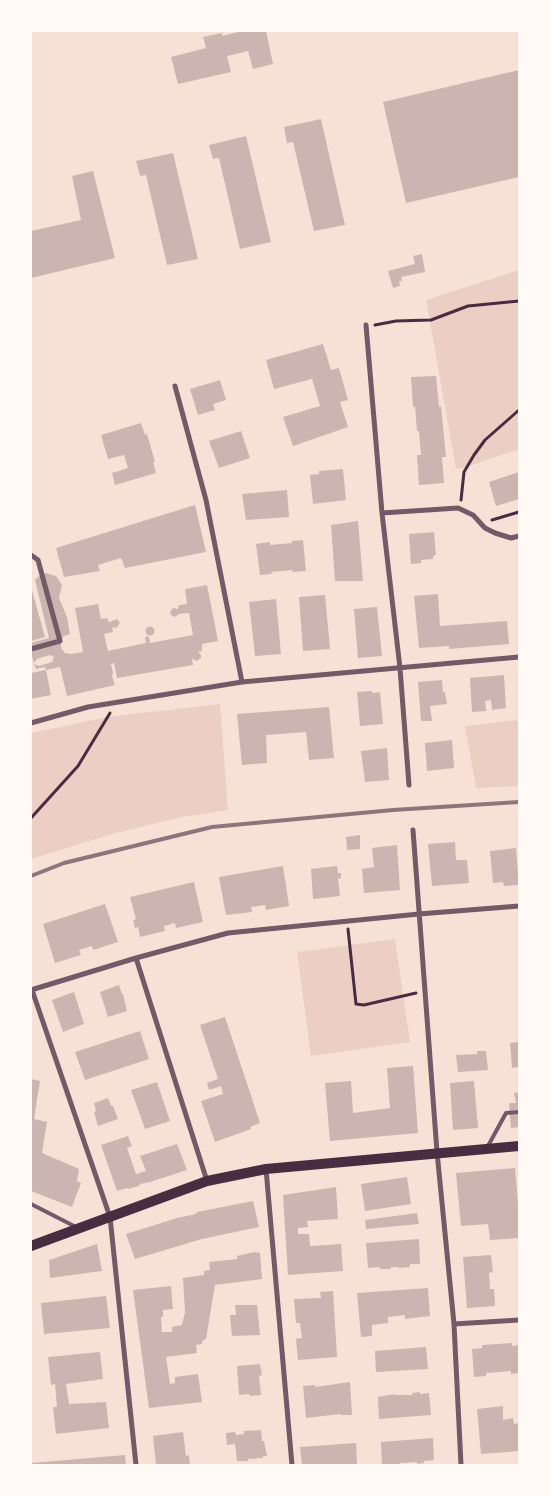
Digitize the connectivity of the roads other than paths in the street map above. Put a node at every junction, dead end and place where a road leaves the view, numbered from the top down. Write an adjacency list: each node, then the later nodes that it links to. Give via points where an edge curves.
1 (366, 326): 3 (street)
2 (175, 386): 9 (street, via 206,500)
3 (382, 513): 4 (street, via 458,508 473,515 495,534 510,538); 8 (street)
4 (519, 536)
5 (31, 555): 6 (street, via 38,560 60,641)
6 (31, 649)
7 (519, 657): 8 (street)
8 (400, 668): 9 (street); 11 (street)
9 (242, 682): 10 (street, via 88,707)
10 (31, 723)
11 (409, 785)
12 (413, 830): 14 (street)
13 (519, 906): 14 (street)
14 (419, 914): 15 (street, via 228,934); 20 (street)
15 (136, 958): 16 (street); 22 (street)
16 (32, 990): 24 (street)
17 (519, 1112): 19 (lane, via 506,1113)
18 (519, 1146): 19 (main road)
19 (487, 1148): 20 (main road)
20 (438, 1152): 21 (main road); 28 (street)
21 (266, 1170): 22 (main road); 30 (street)
22 (206, 1181): 24 (main road)
23 (31, 1204): 25 (lane)
24 (110, 1217): 25 (main road); 29 (street)
25 (77, 1228): 26 (main road)
26 (31, 1246)
27 (519, 1320): 28 (street)
28 (454, 1324): 31 (street)
29 (136, 1465)
30 (292, 1465)
31 (461, 1465)

